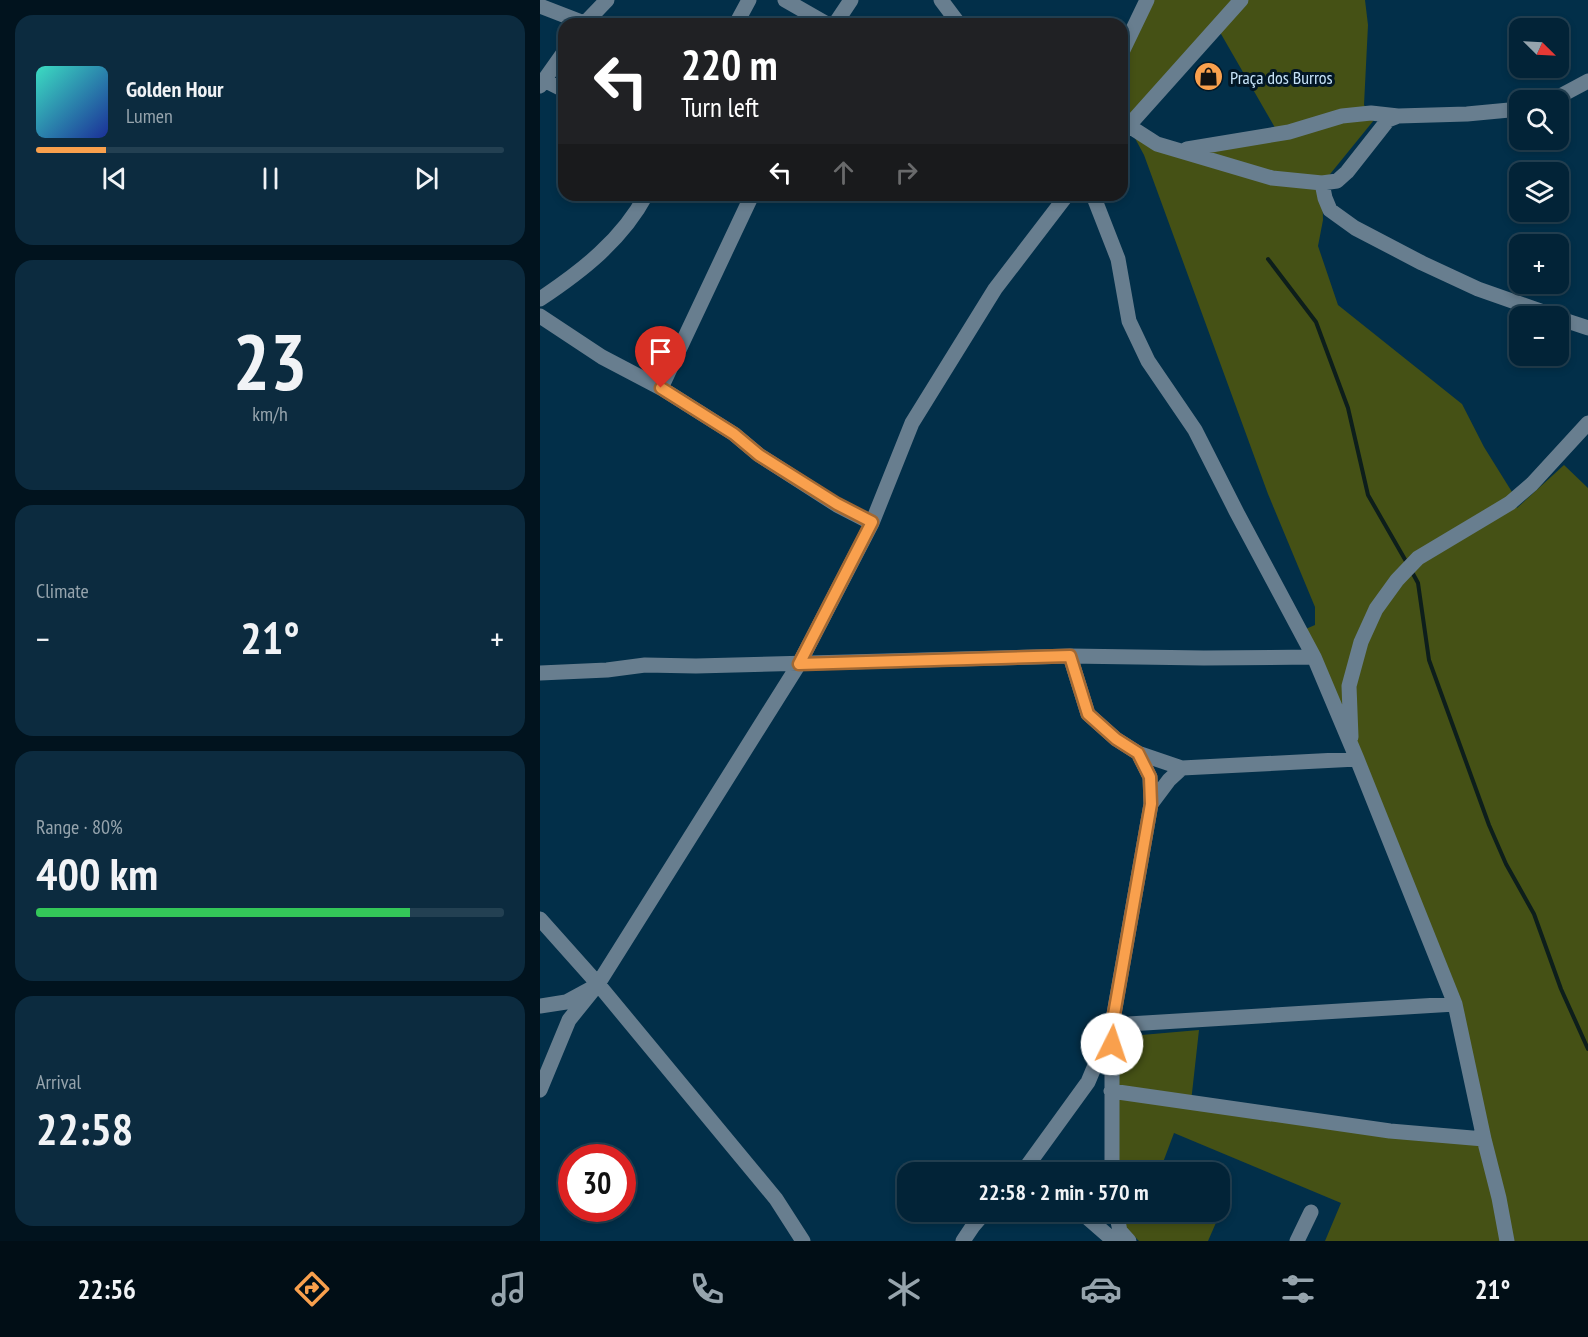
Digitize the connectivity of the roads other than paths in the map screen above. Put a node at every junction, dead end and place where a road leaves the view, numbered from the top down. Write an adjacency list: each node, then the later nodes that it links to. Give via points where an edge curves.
1 (607, 0): 10 (street)
2 (749, 0): 11 (street)
3 (785, 0): 12 (street)
4 (851, 0): 13 (street)
5 (941, 0): 14 (street)
6 (1147, 0): 15 (street)
7 (1241, 0): 23 (street)
8 (540, 6): 9 (street)
9 (569, 18)
10 (590, 18)
11 (739, 18)
12 (816, 18)
13 (839, 18)
14 (954, 18)
15 (1128, 40)
16 (558, 60): 18 (street)
17 (1588, 81): 20 (street)
18 (542, 83): 19 (street)
19 (558, 88)
20 (1569, 91)
21 (1509, 110): 22 (street)
22 (1398, 116): 25 (street, via 1342,116 1289,132); 26 (street, via 1388,120 1337,181)
23 (1128, 127)
24 (1128, 131): 25 (street)
25 (1182, 150): 26 (street, via 1272,178)
26 (1322, 183): 32 (street, via 1330,210 1355,228 1478,289)
27 (643, 201): 31 (street, via 608,247)
28 (749, 201): 36 (street)
29 (1062, 201): 38 (street, via 995,289 912,423)
30 (1095, 201): 40 (street, via 1118,259 1130,321 1148,362 1195,430)
31 (540, 299)
32 (1526, 306)
33 (540, 316): 36 (street, via 602,357)
34 (1569, 321): 35 (street)
35 (1588, 328)
36 (661, 388): 38 (street, via 734,434 759,455)
37 (1588, 423): 43 (street, via 1510,503 1418,558 1397,579 1376,609 1361,642 1349,686)
38 (872, 522): 41 (street)
39 (1070, 656): 40 (street); 41 (street); 44 (street, via 1088,714)
40 (1314, 657): 43 (street)
41 (799, 664): 42 (street, via 645,665); 48 (street)
42 (540, 673)
43 (1354, 752): 45 (street); 49 (street)
44 (1138, 753): 45 (street); 46 (street, via 1150,777)
45 (1182, 768): 46 (street)
46 (1151, 804): 51 (street)
47 (540, 919): 48 (street)
48 (598, 984): 50 (street, via 566,1002); 52 (street, via 569,1020); 61 (street, via 776,1199)
49 (1455, 1004): 51 (street); 54 (street)
50 (540, 1006)
51 (1112, 1026): 53 (street); 55 (street, via 1088,1082)
52 (540, 1090)
53 (1112, 1091): 54 (street, via 1378,1129); 56 (street)
54 (1484, 1139): 66 (street)
55 (1035, 1162)
56 (1112, 1162)
57 (1311, 1212): 65 (street)
58 (976, 1222): 62 (street)
59 (1092, 1222): 63 (street)
60 (1118, 1222): 64 (street)
61 (803, 1241)
62 (963, 1241)
63 (1114, 1241)
64 (1129, 1241)
65 (1297, 1241)
66 (1507, 1241)

